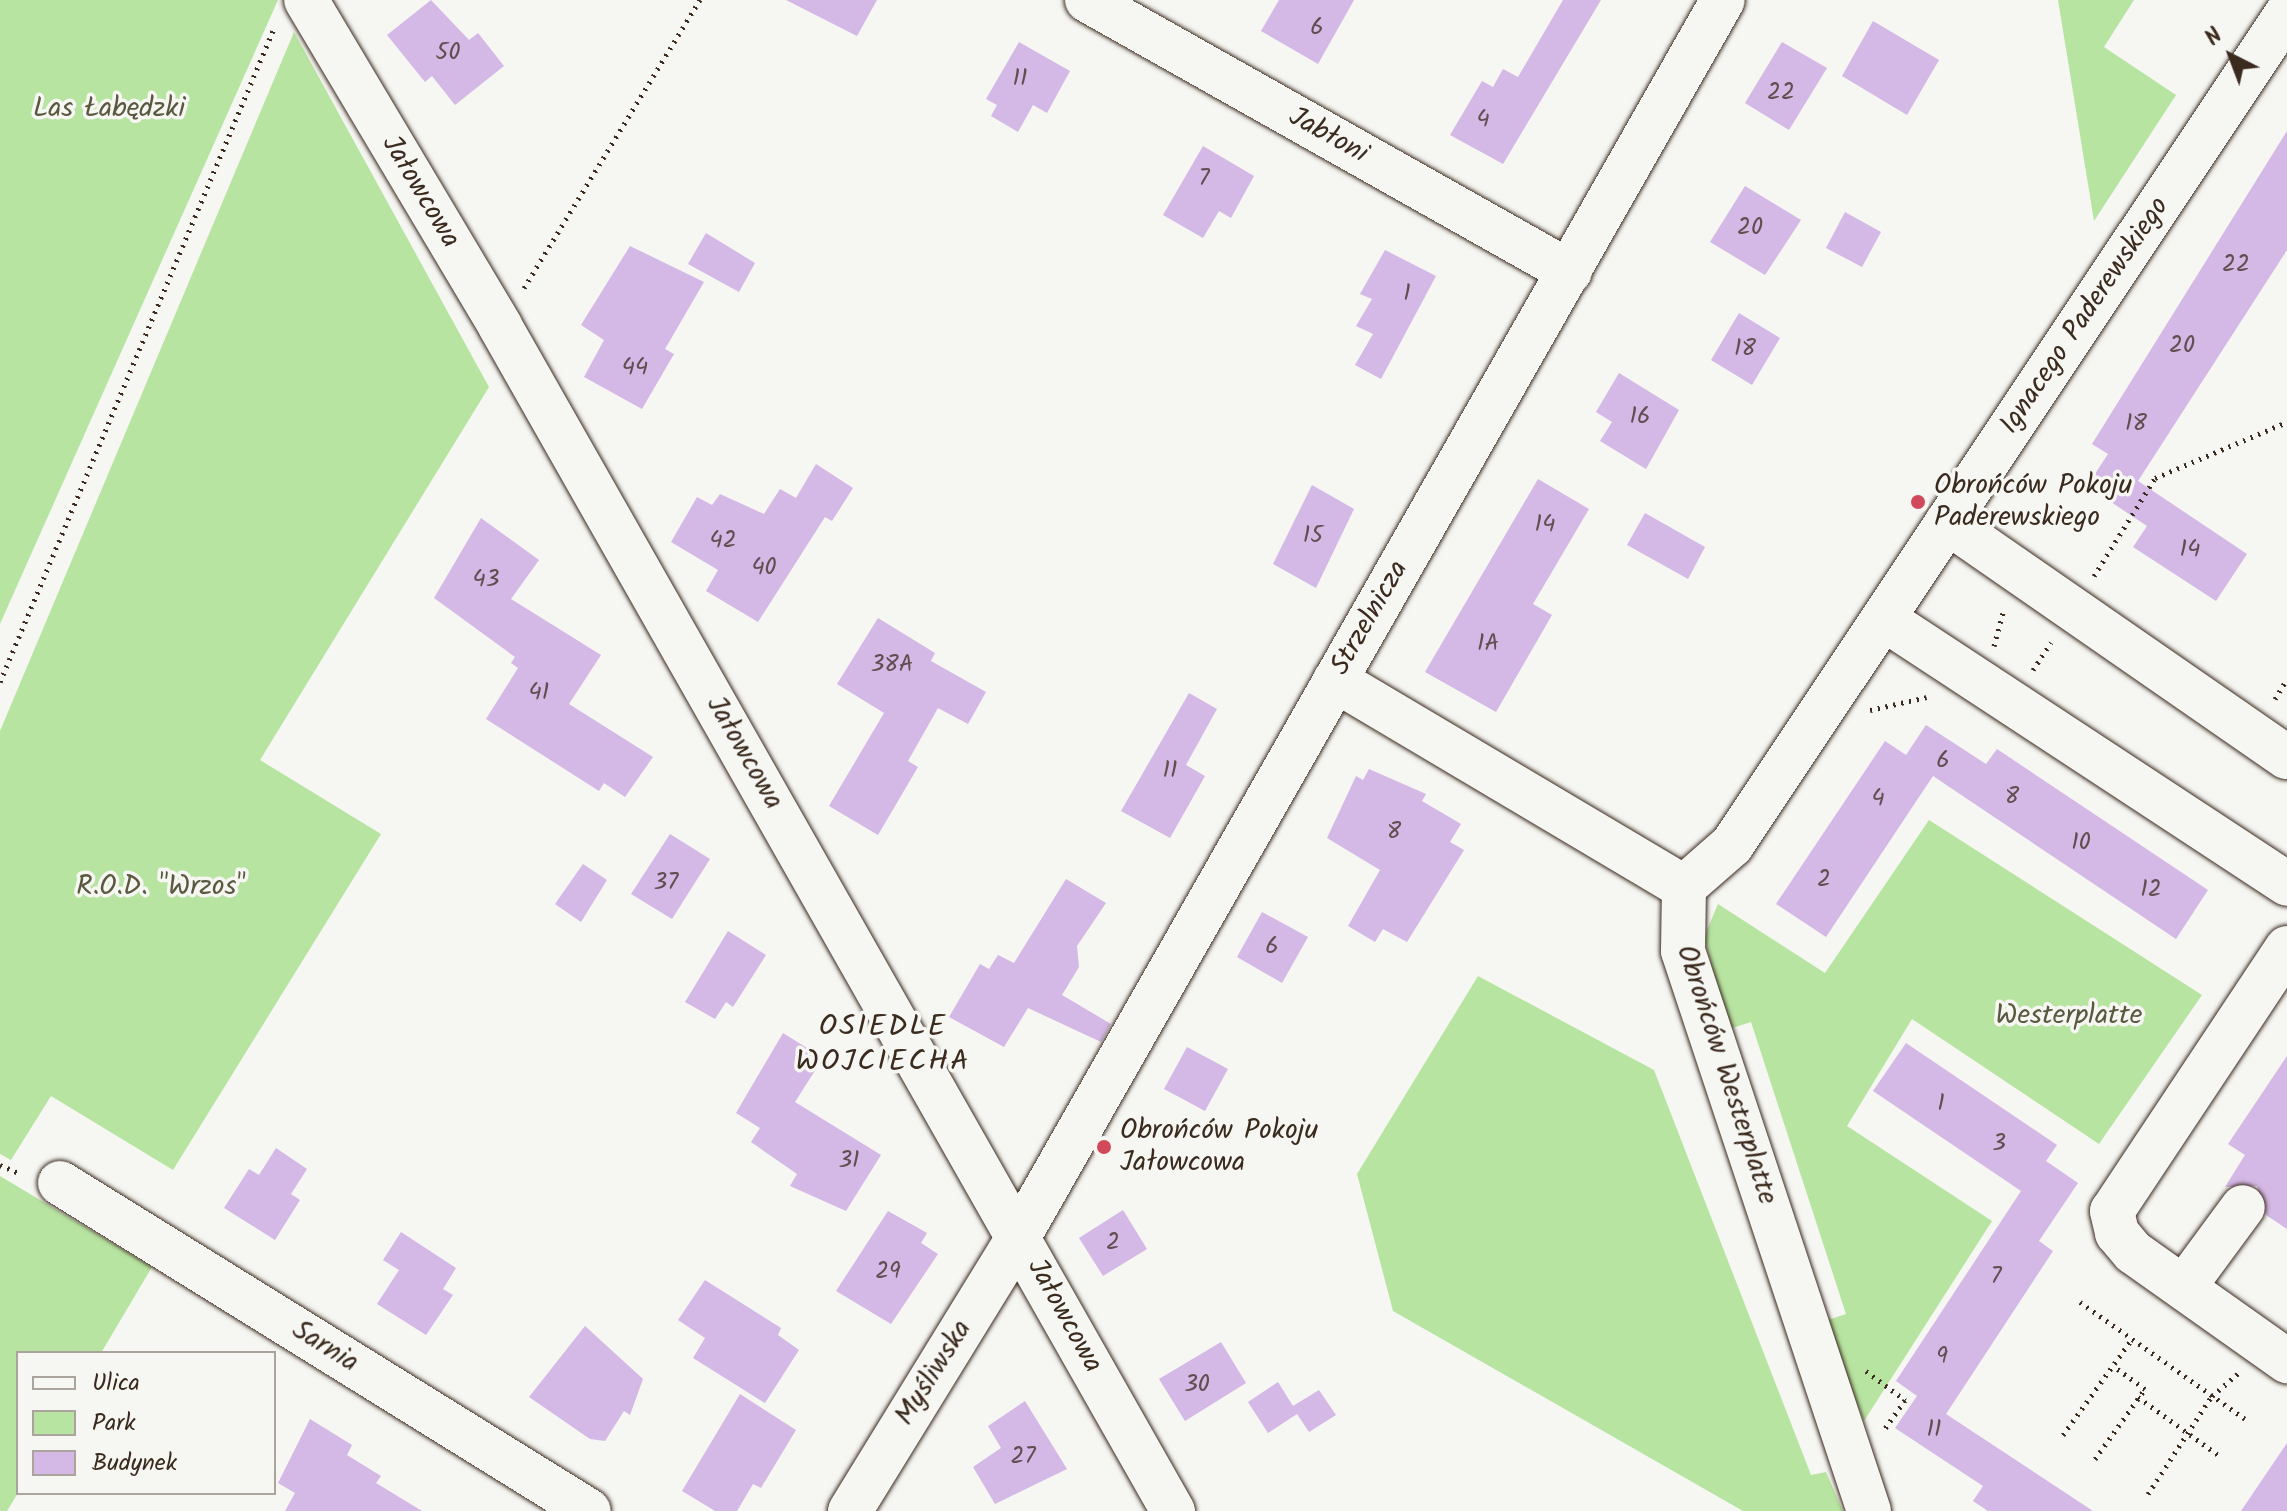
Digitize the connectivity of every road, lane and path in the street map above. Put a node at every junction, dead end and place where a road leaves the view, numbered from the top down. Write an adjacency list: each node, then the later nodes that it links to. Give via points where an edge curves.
1 (700, 0): 7 (path)
2 (1087, 0): 6 (street, Jabłoni)
3 (1723, 0): 6 (street, Strzelnicza)
4 (293, 7): 7 (street, Jałowcowa); 14 (path)
5 (2287, 13): 9 (street, Ignacego Paderewskiego)
6 (1570, 272): 13 (street, Strzelnicza)
7 (500, 326): 23 (street, Jałowcowa)
8 (2287, 422): 11 (path, via 2155,478)
9 (1947, 522): 10 (street); 12 (street, Ignacego Paderewskiego)
10 (2015, 570): 11 (street); 15 (path)
11 (2072, 610): 15 (path); 17 (street)
12 (1884, 619): 15 (street); 19 (street, Ignacego Paderewskiego, via 1732,845)
13 (1335, 680): 19 (street); 23 (street, Strzelnicza)
14 (0, 682)
15 (1998, 693): 16 (path); 18 (street)
16 (1862, 712)
17 (2287, 757)
18 (2287, 884)
19 (1684, 887): 43 (street, Obrońców Westerplatte, via 1683,951)
20 (2287, 948): 24 (street, via 2112,1211 2117,1233 2133,1252)
21 (60, 1183): 40 (street, Sarnia)
22 (2243, 1207): 24 (street)
23 (1019, 1236): 41 (street, Myśliwska); 42 (street, Jałowcowa)
24 (2184, 1287): 27 (street)
25 (2080, 1302): 26 (path)
26 (2132, 1339): 29 (path); 31 (path)
27 (2287, 1361)
28 (1858, 1365): 36 (path, via 1905,1400)
29 (2113, 1366): 32 (path, via 2145,1389); 35 (path)
30 (2242, 1372): 31 (path)
31 (2212, 1396): 33 (path); 34 (path)
32 (2138, 1397): 34 (path); 38 (path)
33 (2245, 1419)
34 (2188, 1433): 37 (path); 39 (path)
35 (2063, 1435)
36 (1879, 1438)
37 (2221, 1457)
38 (2095, 1459)
39 (2148, 1494)
40 (589, 1511)
41 (850, 1511)
42 (1173, 1511)
43 (1869, 1511)

